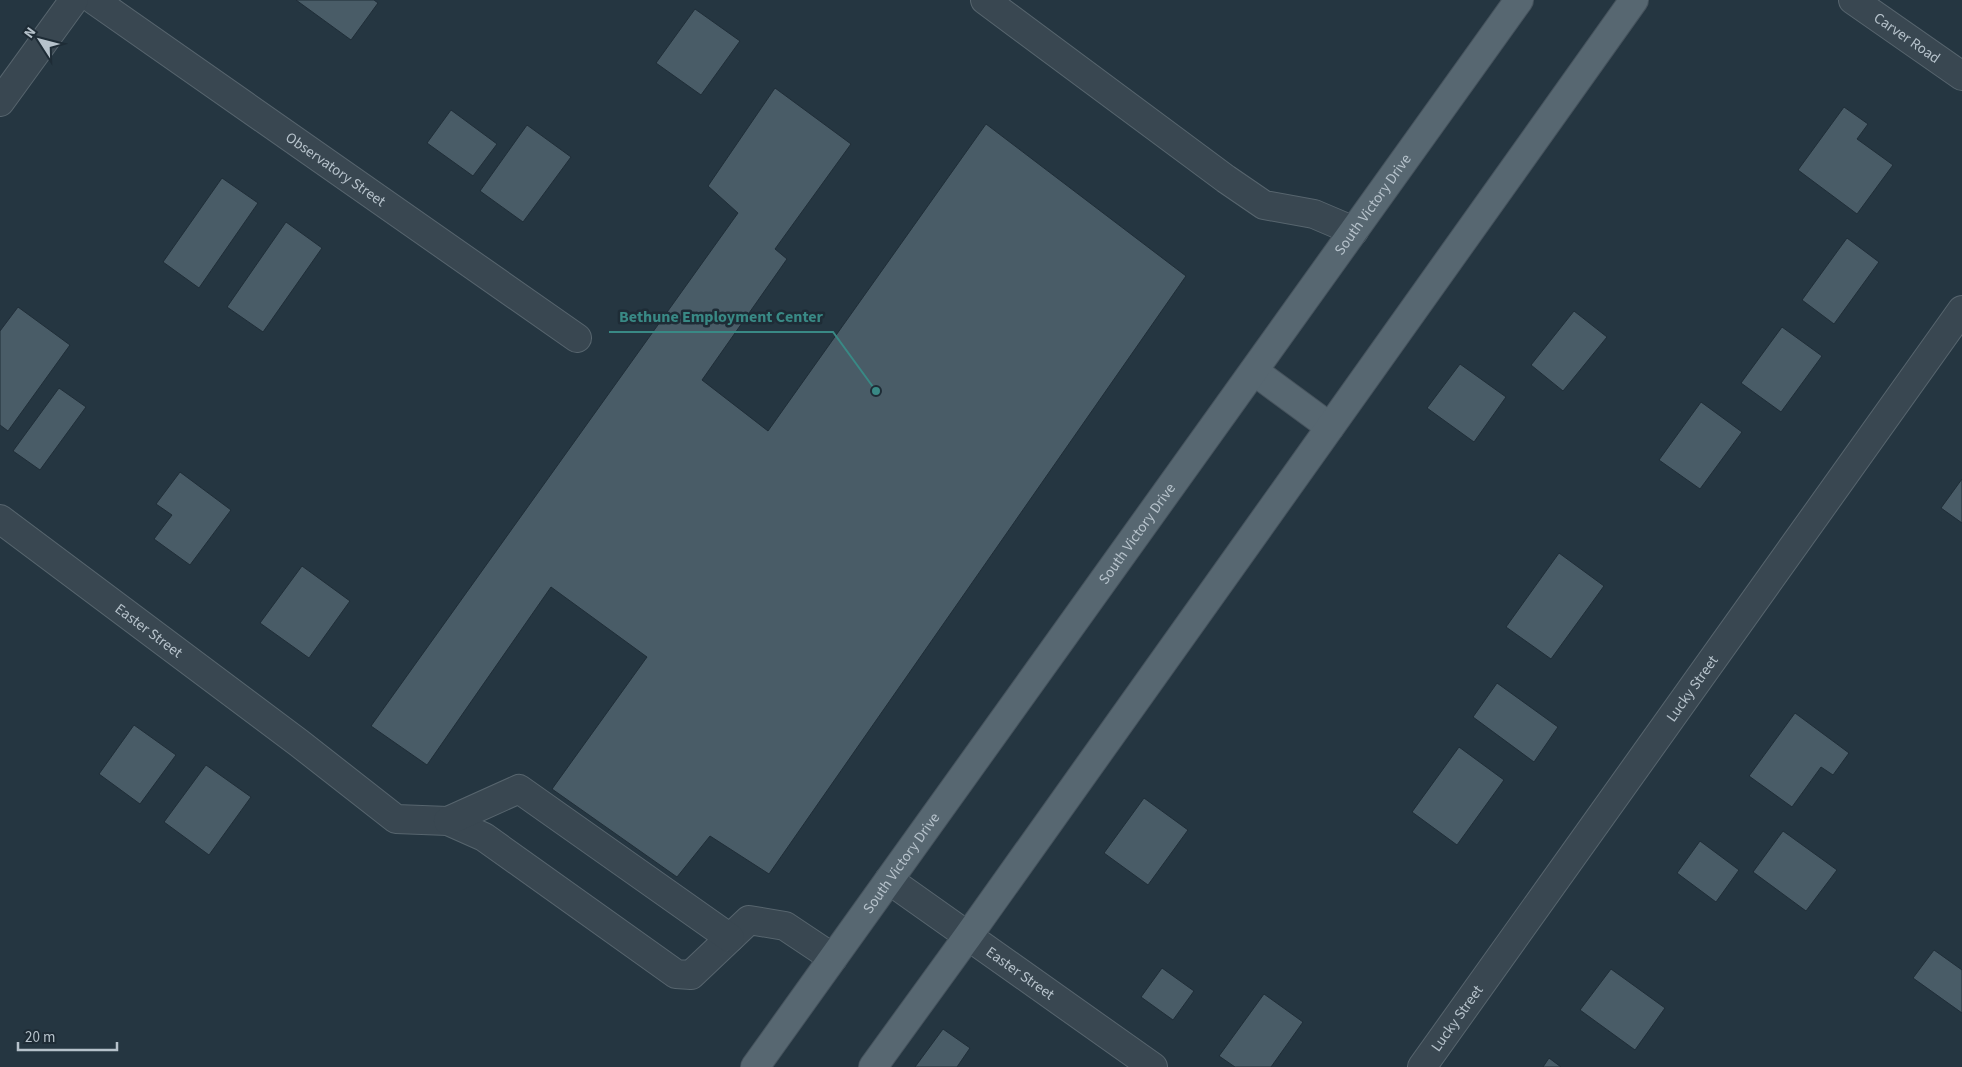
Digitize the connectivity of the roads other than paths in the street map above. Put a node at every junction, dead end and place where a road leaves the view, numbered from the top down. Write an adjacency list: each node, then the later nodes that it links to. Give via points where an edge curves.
1 (74, 0): 8 (street)
2 (94, 0): 11 (street, Observatory Street)
3 (985, 0): 9 (street, via 1264,205 1314,214)
4 (1519, 0): 9 (main road, South Victory Drive)
5 (1634, 0): 13 (main road)
6 (1854, 0): 7 (street, Carver Road)
7 (1962, 76)
8 (0, 102)
9 (1354, 231): 12 (main road, South Victory Drive)
10 (1962, 310): 23 (street, Lucky Street)
11 (577, 338)
12 (1254, 371): 13 (main road); 16 (main road, South Victory Drive)
13 (1330, 427): 17 (main road)
14 (0, 519): 15 (street, Easter Street, via 396,820)
15 (448, 821): 18 (street, via 518,789); 18 (street, via 484,837 676,974 692,975)
16 (890, 880): 17 (street, Easter Street); 19 (main road, South Victory Drive)
17 (968, 936): 21 (main road); 22 (street, Easter Street)
18 (730, 938): 19 (street, via 749,920 785,926)
19 (833, 958): 20 (main road, South Victory Drive)
20 (755, 1067)
21 (872, 1067)
22 (1153, 1067)
23 (1422, 1067)

